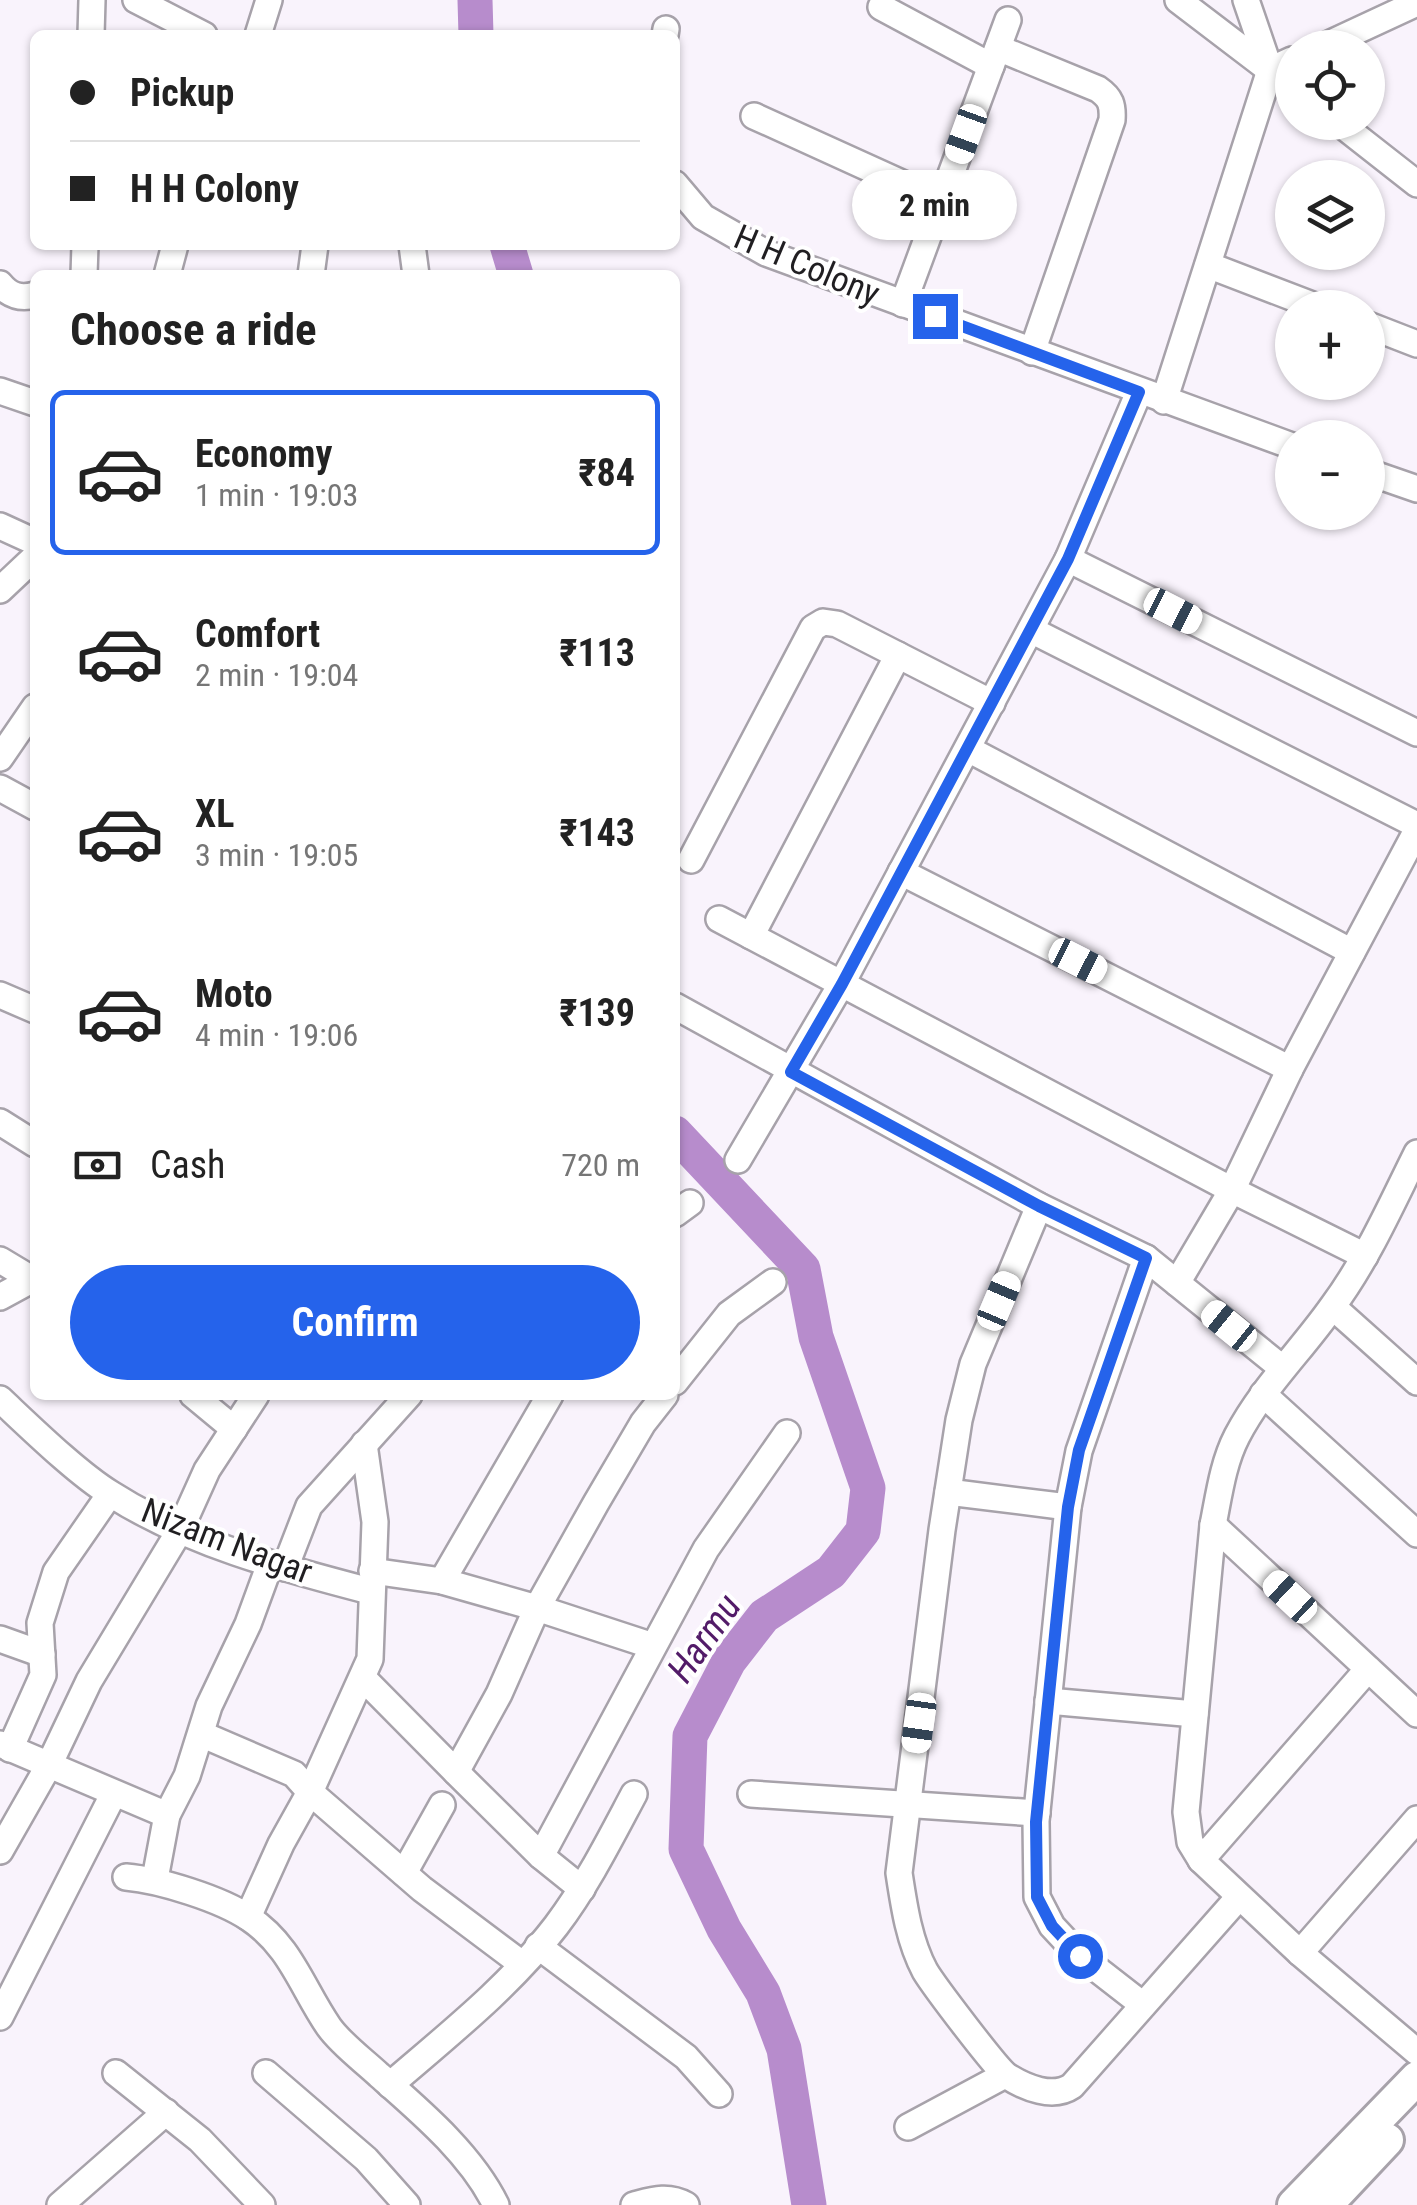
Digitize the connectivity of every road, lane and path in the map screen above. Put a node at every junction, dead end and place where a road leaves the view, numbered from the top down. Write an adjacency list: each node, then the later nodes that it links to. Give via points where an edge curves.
1 (92, 0): 9 (street)
2 (136, 0): 10 (street)
3 (268, 0): 11 (street)
4 (1178, 0): 15 (street)
5 (1246, 0): 13 (street)
6 (1417, 4): 12 (street)
7 (881, 7): 14 (street)
8 (1008, 20): 14 (street)
9 (91, 30)
10 (194, 30)
11 (259, 30)
12 (1360, 30)
13 (1275, 54)
14 (994, 57): 21 (street); 29 (street, via 1098,90 1113,107)
15 (1275, 61)
16 (1275, 81): 22 (street)
17 (754, 116): 21 (street)
18 (1361, 140): 19 (street)
19 (1417, 184)
20 (680, 190): 26 (street, H H Colony, via 703,217 732,236)
21 (941, 201): 26 (street)
22 (1208, 265): 24 (street); 33 (street)
23 (0, 284): 25 (street, via 8,293)
24 (1275, 291)
25 (30, 296)
26 (903, 304): 29 (street, H H Colony)
27 (1385, 332): 28 (street)
28 (1417, 344)
29 (1032, 352): 31 (street, H H Colony)
30 (0, 391): 32 (street)
31 (1139, 392): 33 (street, H H Colony); 39 (street)
32 (30, 401)
33 (1164, 401): 34 (street, H H Colony)
34 (1275, 440)
35 (1385, 478): 36 (street)
36 (1417, 489)
37 (0, 526): 38 (street)
38 (30, 540)
39 (1068, 559): 42 (street); 46 (street)
40 (30, 562): 41 (street)
41 (0, 590)
42 (1030, 630): 44 (street); 51 (street)
43 (898, 655): 44 (street); 52 (street, via 836,624 813,628); 55 (street)
44 (992, 703): 47 (street)
45 (30, 714): 48 (street)
46 (1417, 734)
47 (968, 750): 53 (street); 56 (street)
48 (0, 758)
49 (0, 788): 50 (street)
50 (30, 805)
51 (1417, 827): 56 (street)
52 (690, 860)
53 (901, 872): 57 (street); 61 (street)
54 (719, 919): 55 (street)
55 (751, 936): 57 (street)
56 (1352, 952): 61 (street)
57 (842, 984): 62 (street); 67 (street)
58 (0, 995): 59 (street)
59 (30, 1008)
60 (680, 1009): 62 (street)
61 (1290, 1069): 67 (street)
62 (791, 1072): 66 (street); 68 (street)
63 (0, 1122): 64 (street)
64 (30, 1141)
65 (1417, 1153): 69 (street)
66 (738, 1160)
67 (1232, 1190): 69 (street); 75 (street)
68 (1039, 1206): 70 (street); 91 (street, via 973,1364)
69 (1364, 1256): 77 (street)
70 (1146, 1258): 75 (street); 93 (street, via 1079,1450)
71 (0, 1260): 72 (street)
72 (30, 1278)
73 (30, 1282): 76 (street)
74 (773, 1282): 79 (street, via 729,1314)
75 (1177, 1283): 78 (street)
76 (0, 1297)
77 (1333, 1307): 78 (street); 80 (street)
78 (1282, 1368): 81 (street)
79 (680, 1376)
80 (1417, 1382)
81 (1263, 1394): 94 (street, via 1235,1439); 96 (street)
82 (0, 1399): 92 (street, Nizam Nagar)
83 (199, 1400): 88 (street)
84 (253, 1400): 88 (street)
85 (404, 1400): 90 (street)
86 (547, 1400): 99 (street)
87 (662, 1400): 100 (street)
88 (234, 1429): 95 (street)
89 (787, 1433): 102 (street, via 706,1548)
90 (364, 1444): 97 (street, via 309,1506); 98 (street, via 375,1522)
91 (948, 1492): 93 (street); 117 (street)
92 (110, 1494): 95 (street, Nizam Nagar); 103 (street, via 56,1572 40,1624)
93 (1068, 1507): 106 (street)
94 (1213, 1524): 104 (street); 107 (street)
95 (180, 1530): 97 (street, Nizam Nagar); 111 (street, via 89,1681)
96 (1417, 1534)
97 (277, 1566): 98 (street, Nizam Nagar); 109 (street)
98 (371, 1581): 99 (street, Nizam Nagar); 105 (street)
99 (442, 1582): 100 (street, Nizam Nagar)
100 (537, 1608): 102 (street, Nizam Nagar); 112 (street)
101 (0, 1639): 103 (street)
102 (653, 1646): 123 (street)
103 (42, 1654): 110 (street, via 43,1676)
104 (1368, 1669): 108 (street); 124 (street)
105 (364, 1678): 112 (street); 113 (street)
106 (1048, 1700): 107 (street); 119 (street)
107 (1196, 1714): 124 (street, via 1186,1812 1190,1842)
108 (1417, 1714)
109 (200, 1734): 113 (street, via 294,1774); 120 (street)
110 (5, 1746): 111 (street)
111 (49, 1765): 114 (street); 122 (street)
112 (456, 1772): 123 (street)
113 (310, 1792): 125 (street); 130 (street)
114 (113, 1794): 120 (street); 134 (street)
115 (634, 1794): 128 (street)
116 (751, 1794): 117 (street)
117 (908, 1804): 119 (street); 138 (street, via 899,1873 907,1922 925,1970)
118 (442, 1805): 125 (street)
119 (1037, 1813): 133 (street, via 1037,1897 1052,1926)
120 (167, 1815): 127 (street)
121 (1417, 1819): 131 (street)
122 (0, 1851)
123 (541, 1856): 128 (street)
124 (1201, 1860): 129 (street)
125 (404, 1872): 132 (street)
126 (126, 1877): 127 (street)
127 (155, 1880): 130 (street)
128 (582, 1889): 132 (street)
129 (1239, 1898): 131 (street); 133 (street)
130 (248, 1917): 140 (street, via 284,1948 331,2030)
131 (1300, 1953): 135 (street)
132 (530, 1955): 140 (street); 141 (street, via 686,2057)
133 (1142, 2005): 138 (street, via 1060,2094)
134 (0, 2018)
135 (1417, 2052)
136 (116, 2073): 143 (street)
137 (266, 2074): 147 (street, via 366,2158)
138 (1005, 2075): 144 (street)
139 (1417, 2078): 151 (main road)
140 (390, 2085): 148 (street, via 484,2180)
141 (719, 2094)
142 (1417, 2108): 152 (main road)
143 (166, 2112): 145 (street); 146 (street)
144 (908, 2127)
145 (60, 2205)
146 (262, 2205)
147 (406, 2205)
148 (496, 2205)
149 (634, 2205): 150 (street, via 658,2198)
150 (686, 2205)
151 (1294, 2205)
152 (1326, 2205)

